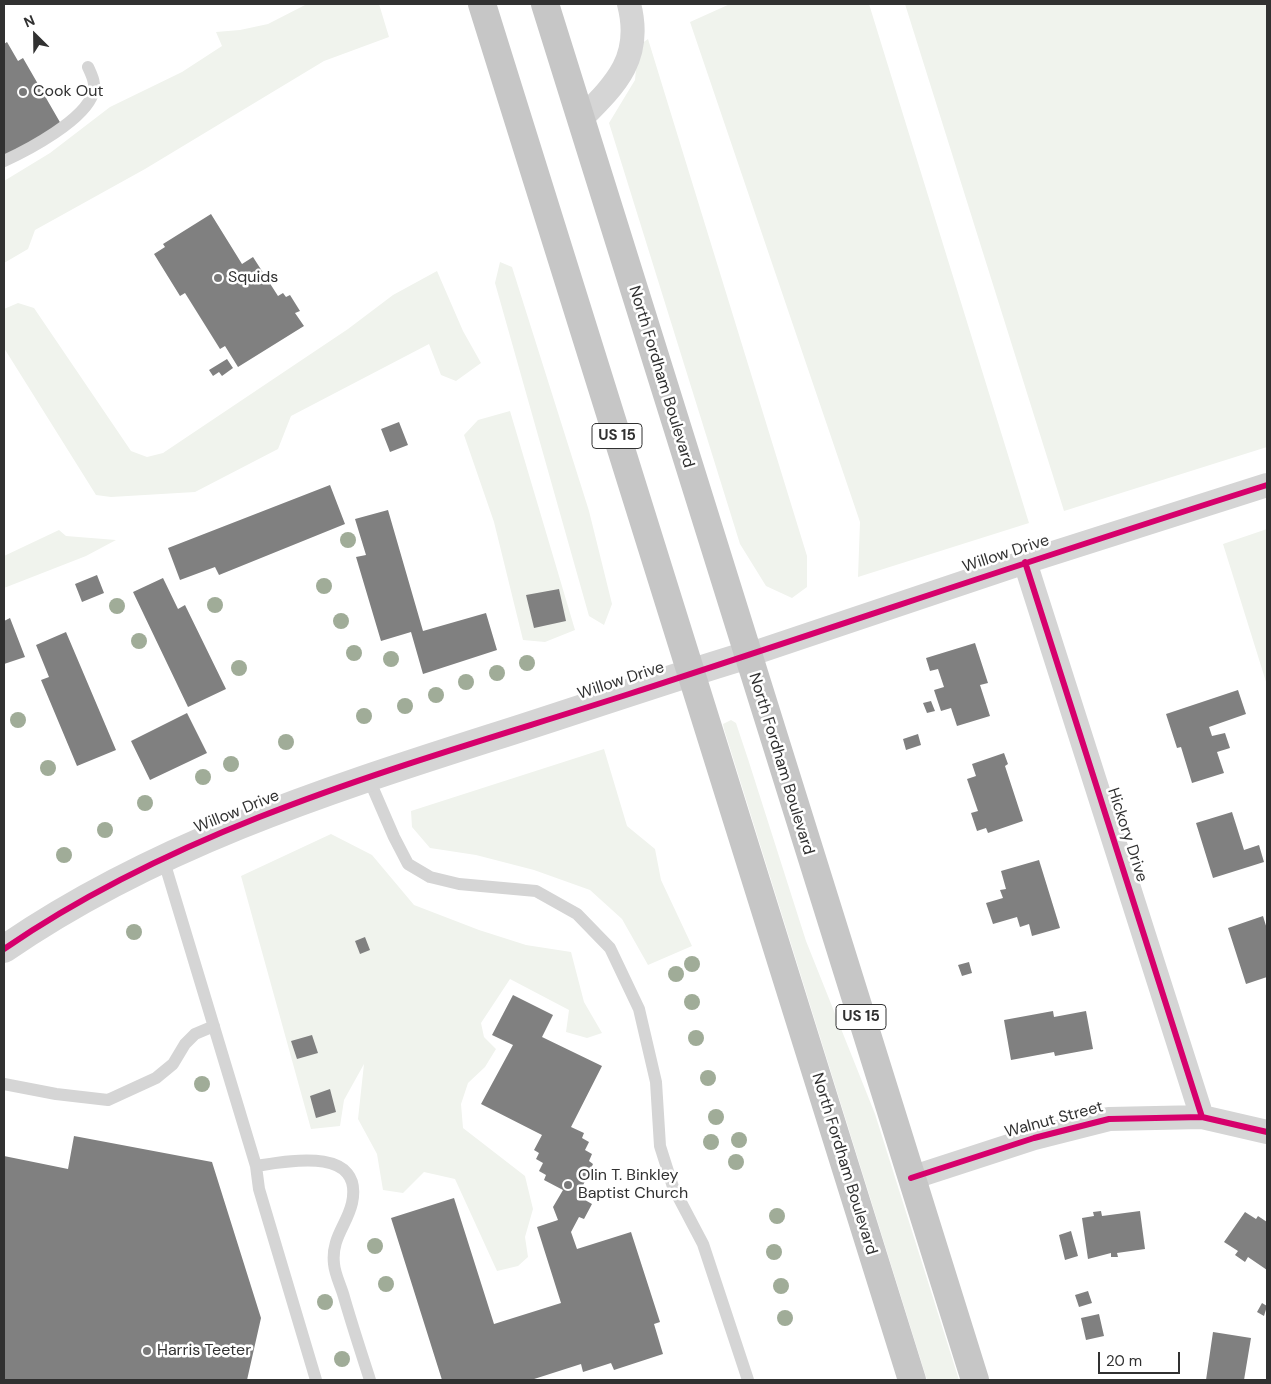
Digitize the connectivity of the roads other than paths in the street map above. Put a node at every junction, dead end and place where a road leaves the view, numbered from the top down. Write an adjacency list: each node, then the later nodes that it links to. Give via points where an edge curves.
1 (482, 4): 10 (highway, North Fordham Boulevard / US 15)
2 (545, 4): 5 (highway, North Fordham Boulevard / US 15)
3 (629, 4): 5 (street, via 632,36 625,69 614,87)
4 (88, 67): 6 (lane, via 94,88 84,108 61,128)
5 (581, 119): 9 (highway, North Fordham Boulevard / US 15)
6 (4, 161)
7 (1267, 485): 8 (street, Willow Drive)
8 (1025, 562): 9 (street, Willow Drive); 16 (street, Hickory Drive)
9 (748, 655): 10 (street, Willow Drive); 19 (highway, North Fordham Boulevard / US 15)
10 (691, 672): 11 (street, Willow Drive); 23 (highway, North Fordham Boulevard / US 15)
11 (368, 777): 12 (street, Willow Drive, via 233,827); 22 (lane, via 408,864 430,877 459,884 536,891 577,914 610,948 639,1009 656,1082 660,1146 673,1188 703,1244)
12 (162, 858): 13 (street, Willow Drive, via 90,896); 14 (lane)
13 (4, 949)
14 (214, 1026): 15 (lane, via 195,1034 173,1064 156,1078 108,1100); 18 (lane)
15 (4, 1084)
16 (1202, 1117): 17 (street, Walnut Street); 19 (street, Walnut Street, via 1109,1119 1034,1138)
17 (1267, 1132)
18 (256, 1166): 20 (lane, via 259,1189); 21 (lane, via 294,1160 325,1160 340,1167 350,1180 352,1205 335,1238 334,1264)
19 (911, 1178): 24 (highway, North Fordham Boulevard / US 15)
20 (316, 1380)
21 (370, 1380)
22 (748, 1380)
23 (912, 1380)
24 (975, 1380)

